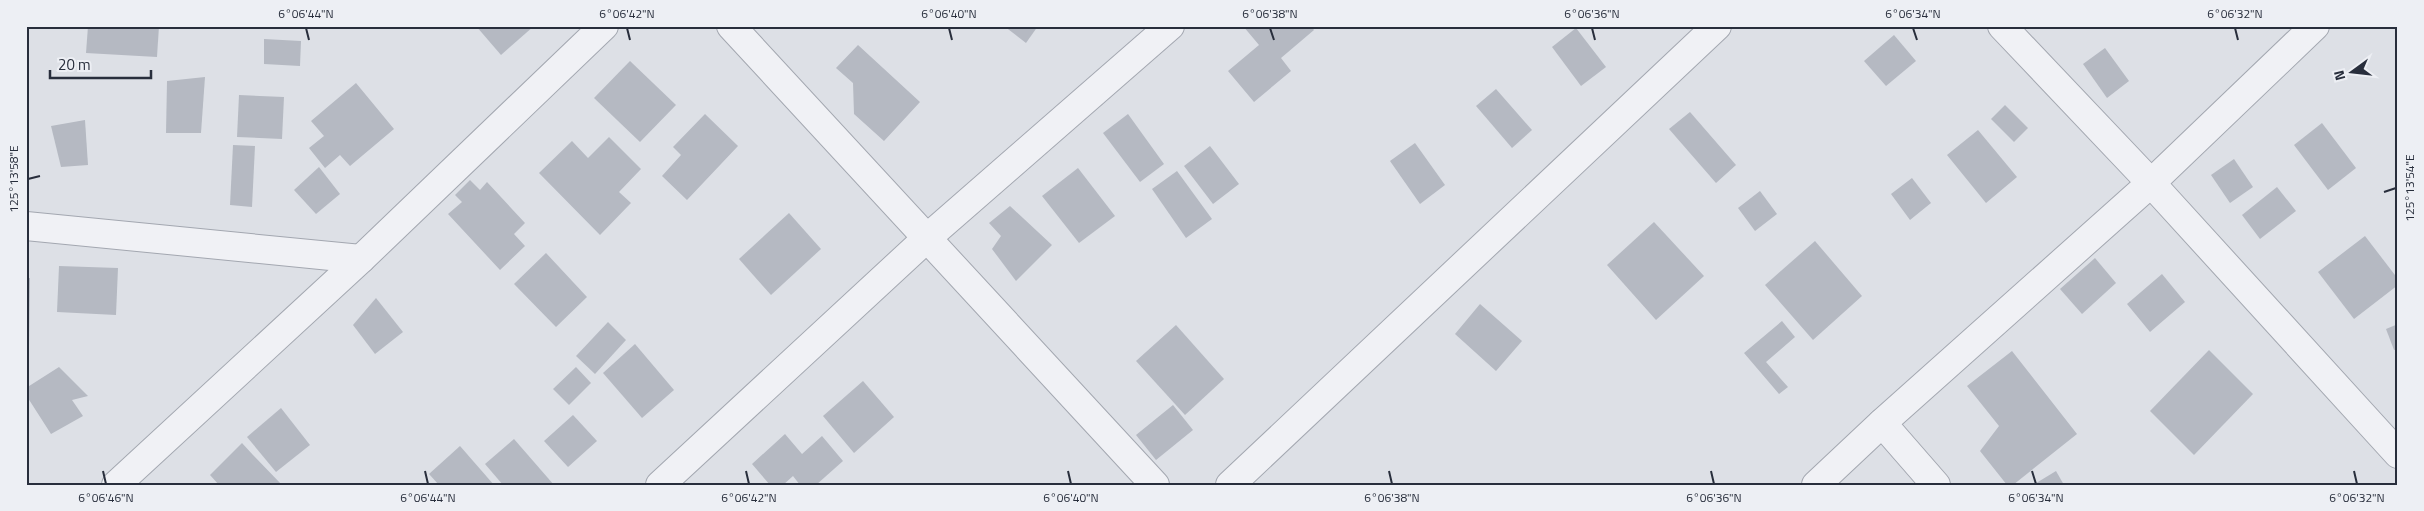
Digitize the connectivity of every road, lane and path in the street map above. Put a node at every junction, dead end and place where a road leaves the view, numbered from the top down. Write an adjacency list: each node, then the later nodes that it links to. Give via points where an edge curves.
1 (604, 26): 10 (street)
2 (731, 26): 9 (street)
3 (1170, 26): 9 (street)
4 (1717, 26): 16 (street)
5 (2002, 26): 7 (street)
6 (2315, 26): 7 (street)
7 (2151, 183): 11 (street); 12 (street)
8 (26, 226): 10 (street)
9 (927, 238): 14 (street); 15 (street)
10 (361, 259): 13 (street)
11 (1882, 423): 17 (street); 18 (street)
12 (2398, 454)
13 (116, 485)
14 (660, 485)
15 (1155, 485)
16 (1230, 485)
17 (1816, 485)
18 (1936, 485)

